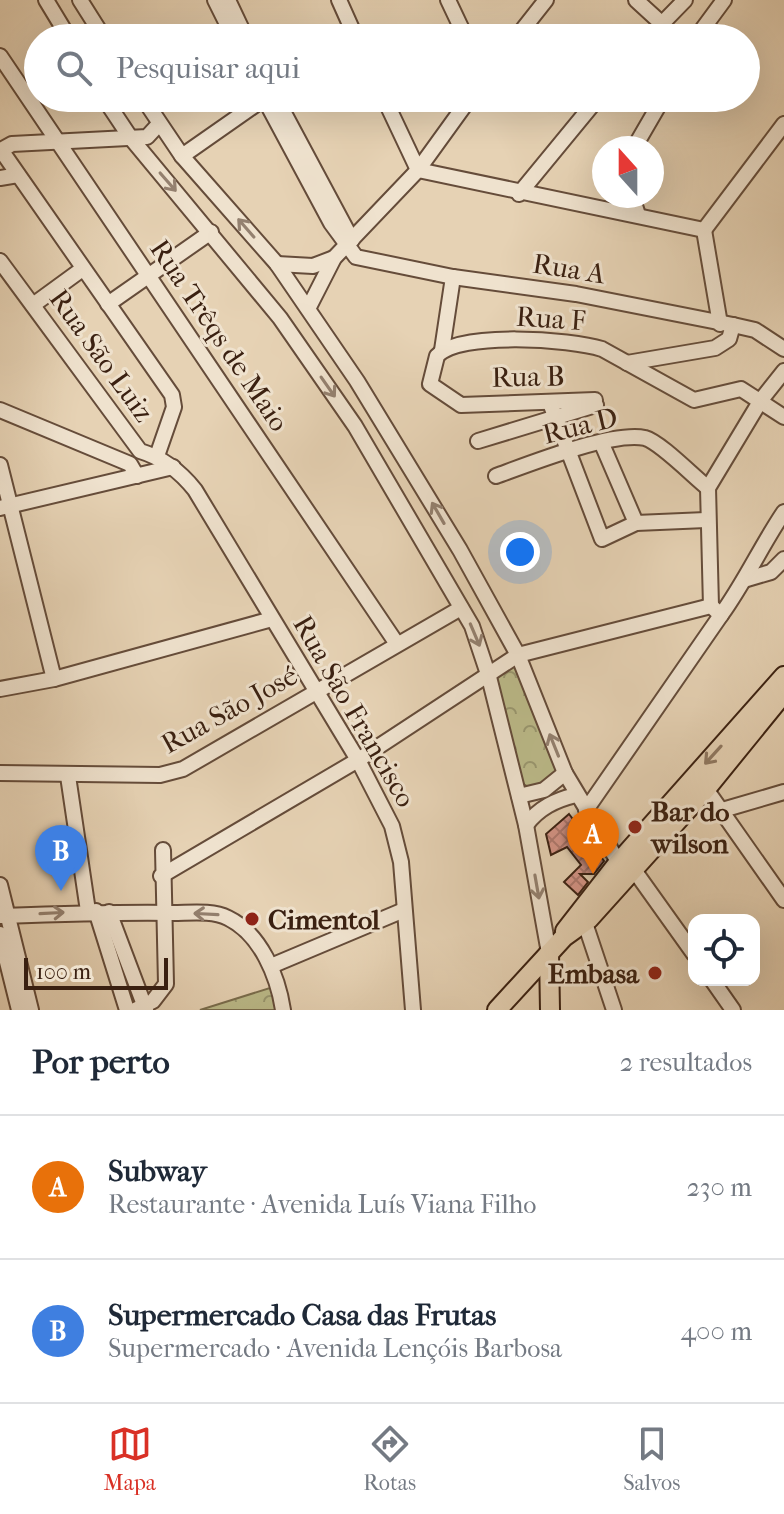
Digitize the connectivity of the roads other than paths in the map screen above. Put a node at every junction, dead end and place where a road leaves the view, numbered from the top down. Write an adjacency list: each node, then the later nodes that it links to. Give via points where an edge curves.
1 (46, 0): 12 (street)
2 (215, 0): 14 (street)
3 (228, 0): 15 (street)
4 (339, 0): 16 (street)
5 (448, 0): 17 (street)
6 (546, 0): 18 (street)
7 (636, 0): 11 (street)
8 (685, 0): 11 (street)
9 (724, 0): 19 (street)
10 (86, 2): 13 (street)
11 (660, 22)
12 (61, 24)
13 (97, 24)
14 (227, 24)
15 (239, 24)
16 (350, 24)
17 (459, 24)
18 (527, 24)
19 (706, 24)
20 (1, 60): 21 (street, Rua Trêqs de Maio)
21 (24, 94)
22 (36, 112): 37 (street, Rua Trêqs de Maio)
23 (113, 112): 35 (street)
24 (152, 112): 32 (street)
25 (244, 112): 39 (street)
26 (272, 112): 49 (street)
27 (283, 112): 49 (street)
28 (391, 112): 41 (street)
29 (460, 112): 41 (street)
30 (586, 112): 44 (street)
31 (655, 112): 34 (street)
32 (159, 124): 35 (street, via 152,134); 36 (street)
33 (783, 127): 47 (street)
34 (641, 136)
35 (130, 137): 37 (street); 40 (street)
36 (171, 140): 39 (street); 40 (street, via 156,141)
37 (55, 141): 38 (street, via 12,144); 54 (street, Rua Trêqs de Maio)
38 (1, 150): 42 (street)
39 (182, 156): 52 (street, one-way to 39)
40 (147, 158): 48 (street, one-way to 48)
41 (418, 170): 44 (street); 49 (street)
42 (18, 175): 43 (street); 53 (street)
43 (0, 178)
44 (519, 194): 46 (street)
45 (636, 208): 46 (street)
46 (638, 215): 47 (street)
47 (704, 230): 59 (street)
48 (211, 232): 54 (street); 85 (street, one-way to 85, via 265,298 355,426)
49 (348, 243): 50 (street); 55 (street, Rua A, via 356,257)
50 (334, 258): 52 (street, via 313,266); 58 (street)
51 (0, 261): 57 (street, Rua São Luiz)
52 (277, 264): 58 (street)
53 (81, 270): 56 (street); 57 (street)
54 (149, 277): 56 (street); 88 (street, Rua Trêqs de Maio)
55 (453, 277): 59 (street, Rua A, via 576,294); 61 (street)
56 (108, 304): 73 (street, via 174,402)
57 (33, 305): 71 (street, Rua São Luiz)
58 (309, 307): 89 (street, one-way to 58, via 422,486)
59 (727, 324): 60 (street, Rua A, via 755,330); 62 (street, via 729,339 715,348)
60 (784, 349)
61 (442, 350): 62 (street, Rua F, via 493,340 554,343 595,347); 67 (street, Rua B, via 433,361 430,384 461,405)
62 (627, 363): 65 (street, Rua F, via 694,400 737,389)
63 (783, 375): 65 (street)
64 (595, 400): 67 (street, Rua B)
65 (761, 400): 68 (street); 78 (street)
66 (0, 410): 76 (street)
67 (552, 410): 69 (street); 72 (street)
68 (784, 417)
69 (478, 441)
70 (602, 444): 72 (street, Rua D); 78 (street, Rua D, via 648,439); 82 (street)
71 (140, 451): 73 (street, Rua São Luiz); 76 (street)
72 (568, 451): 77 (street, Rua D); 82 (street, via 602,539)
73 (157, 456): 75 (street, Rua São Luiz)
74 (0, 465): 79 (street)
75 (173, 467): 76 (street); 87 (street, Rua São Francisco, via 195,490)
76 (134, 470): 79 (street)
77 (496, 476)
78 (708, 488): 81 (street)
79 (5, 507): 92 (street)
80 (784, 512): 84 (street, via 756,553)
81 (706, 520): 82 (street); 86 (street)
82 (636, 523)
83 (784, 559): 84 (street, via 771,572)
84 (747, 579): 86 (street)
85 (461, 608): 88 (street, Rua São José); 91 (street, one-way to 91)
86 (716, 610): 89 (street); 104 (street)
87 (272, 619): 92 (street); 94 (street, Rua São Francisco)
88 (397, 644): 94 (street, Rua São José)
89 (518, 655): 91 (street, via 496,666); 98 (street, one-way to 89)
90 (784, 676): 108 (main road, one-way to 108)
91 (489, 677): 96 (street); 103 (street)
92 (54, 679): 93 (street)
93 (0, 689)
94 (316, 692): 96 (street, Rua São Francisco); 99 (street, Rua São José, via 183,769 160,775)
95 (783, 696): 100 (main road)
96 (358, 760): 109 (street); 112 (street, Rua São Francisco, via 392,826)
97 (0, 773): 99 (street, Rua São José)
98 (565, 773): 102 (street); 103 (street, via 544,790)
99 (68, 776): 113 (street)
100 (706, 789): 105 (street); 108 (main road)
101 (784, 792): 105 (street)
102 (576, 795): 104 (street); 106 (street, via 536,812)
103 (519, 796): 106 (street)
104 (586, 810): 108 (street)
105 (719, 811): 111 (street)
106 (526, 825): 120 (street, one-way to 120)
107 (163, 850): 109 (street)
108 (627, 869): 116 (main road); 118 (main road, via 567,926); 119 (street)
109 (161, 876): 114 (street)
110 (0, 885): 115 (street)
111 (784, 900)
112 (404, 910): 122 (street); 130 (street, Rua São Francisco)
113 (98, 912): 114 (street); 115 (street, one-way to 113); 121 (street)
114 (166, 913): 122 (street, one-way to 114, via 230,918); 127 (street, via 166,984)
115 (4, 916): 126 (street)
116 (585, 923): 118 (main road); 132 (street)
117 (0, 934): 126 (street)
118 (564, 937): 120 (main road)
119 (688, 946)
120 (549, 953): 123 (main road); 125 (main road)
121 (120, 964): 127 (street); 128 (street)
122 (271, 966): 129 (street)
123 (524, 980): 125 (main road); 131 (main road)
124 (716, 986): 133 (street)
125 (550, 1005)
126 (25, 1009)
127 (142, 1009)
128 (127, 1010)
129 (283, 1010)
130 (413, 1010)
131 (497, 1010)
132 (614, 1010)
133 (733, 1010)

